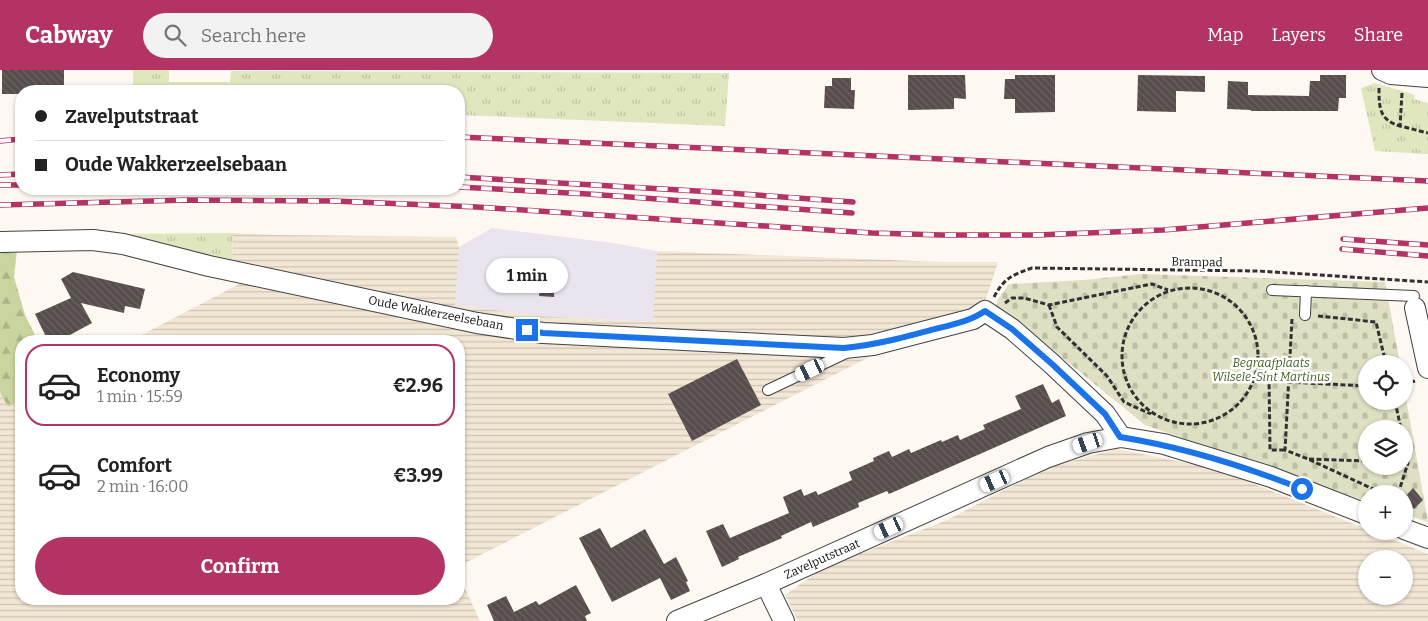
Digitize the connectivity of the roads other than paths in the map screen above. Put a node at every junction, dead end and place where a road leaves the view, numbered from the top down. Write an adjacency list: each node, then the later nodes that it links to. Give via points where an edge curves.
1 (1380, 76): 2 (street)
2 (1428, 77)
3 (0, 242): 8 (street, Oude Wakkerzeelsebaan, via 93,240 123,244 209,266 458,319 543,333 844,348)
4 (1272, 290): 5 (lane)
5 (1306, 291): 6 (lane); 7 (lane)
6 (1415, 302): 9 (street)
7 (1305, 315)
8 (862, 346): 10 (lane); 11 (street, Oude Wakkerzeelsebaan, via 974,319 988,306 1105,414)
9 (1428, 368)
10 (768, 390)
11 (1120, 437): 12 (street, Zavelputstraat, via 1164,444 1270,477); 15 (street, Zavelputstraat, via 1088,443 1048,457)
12 (1358, 511)
13 (1413, 532): 14 (street)
14 (1428, 538)
15 (766, 584): 16 (street, Zavelputstraat); 17 (street)
16 (677, 621)
17 (784, 621)

